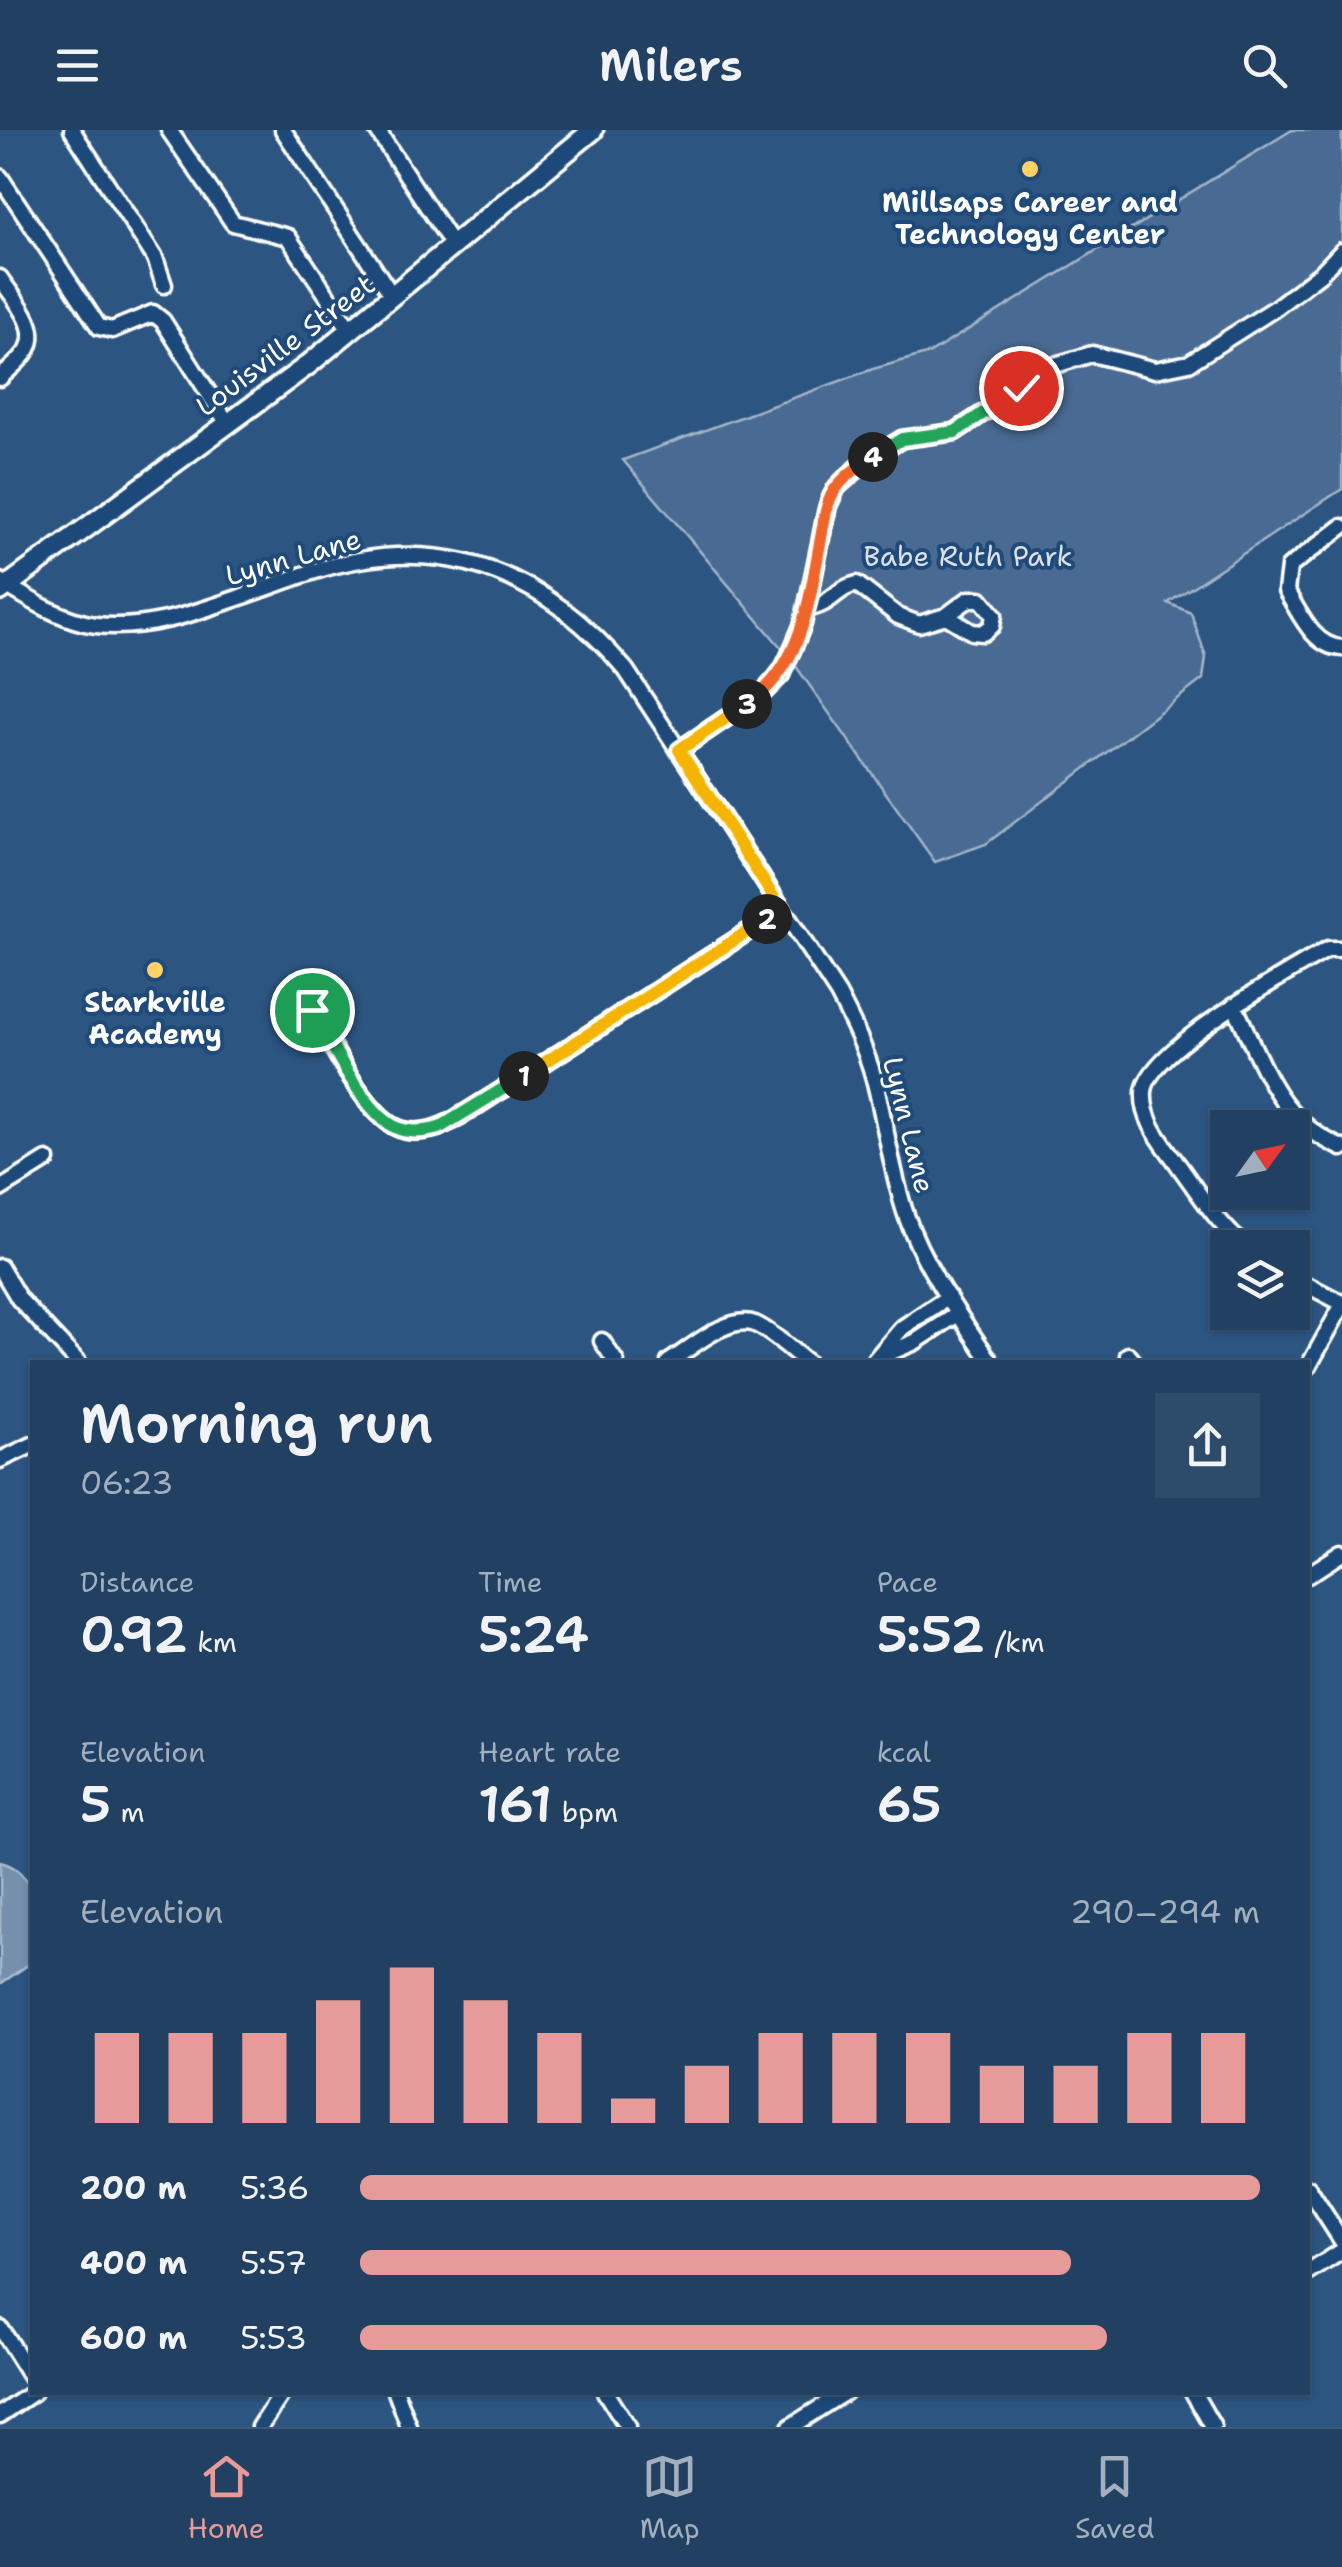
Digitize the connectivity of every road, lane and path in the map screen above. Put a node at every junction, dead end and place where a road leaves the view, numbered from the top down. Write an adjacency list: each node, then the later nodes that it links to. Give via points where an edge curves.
1 (72, 130): 10 (street, via 156,258)
2 (169, 130): 12 (street, via 233,223 288,237)
3 (284, 130): 11 (street)
4 (377, 130): 7 (street)
5 (593, 130): 7 (main road, Louisville Street)
6 (0, 177): 14 (street, via 99,327 112,330 153,313 164,321)
7 (454, 247): 11 (main road, Louisville Street)
8 (1342, 252): 17 (street, via 1274,309 1189,362 1155,370 1092,354 1055,365 955,432 902,439 868,460 837,487 828,506)
9 (0, 278): 13 (street, via 31,336)
10 (164, 286)
11 (393, 297): 12 (main road, Louisville Street)
12 (351, 332): 14 (main road, Louisville Street)
13 (0, 378)
14 (228, 424): 16 (main road, Louisville Street)
15 (1342, 527): 19 (street, via 1289,566 1286,591 1314,635)
16 (2, 586): 20 (street, Lynn Lane, via 66,617 125,627 162,622 362,560 407,556 486,568 523,582 597,635)
17 (806, 609): 18 (street, via 824,606 857,584 919,624); 20 (street, via 781,674)
18 (946, 616)
19 (1342, 648)
20 (679, 750): 21 (street, Lynn Lane)
21 (782, 910): 23 (street, via 457,1119 426,1132 394,1126 377,1112); 31 (street, Lynn Lane, via 858,1033 907,1219)
22 (1342, 949): 24 (street, via 1328,948)
23 (308, 1004)
24 (1234, 1004): 25 (street, via 1283,1105 1315,1136); 28 (street, via 1158,1064 1144,1094 1148,1120)
25 (1342, 1148)
26 (47, 1160): 27 (street)
27 (0, 1189)
28 (1232, 1230)
29 (0, 1268): 35 (street)
30 (1310, 1286): 32 (street)
31 (948, 1297): 33 (street, Lynn Lane); 39 (street, via 902,1328)
32 (1342, 1305): 41 (street)
33 (958, 1314): 39 (street); 40 (street, Lynn Lane)
34 (602, 1340): 36 (street)
35 (76, 1360)
36 (615, 1360)
37 (672, 1360): 38 (street, via 742,1322)
38 (805, 1360)
39 (876, 1360)
40 (990, 1360)
41 (1310, 1363)
42 (30, 1447): 43 (street)
43 (0, 1460)
44 (1342, 1553): 45 (street)
45 (1310, 1574)
46 (1310, 2191): 47 (street)
47 (1342, 2241)
48 (1342, 2251): 49 (street)
49 (1310, 2273)
50 (0, 2328): 51 (street)
51 (30, 2376)
52 (30, 2395): 58 (street)
53 (281, 2395): 59 (street)
54 (397, 2395): 60 (street)
55 (607, 2395): 61 (street)
56 (840, 2395): 62 (street)
57 (1195, 2395): 63 (street)
58 (0, 2414)
59 (260, 2427)
60 (409, 2427)
61 (628, 2427)
62 (790, 2427)
63 (1212, 2427)

